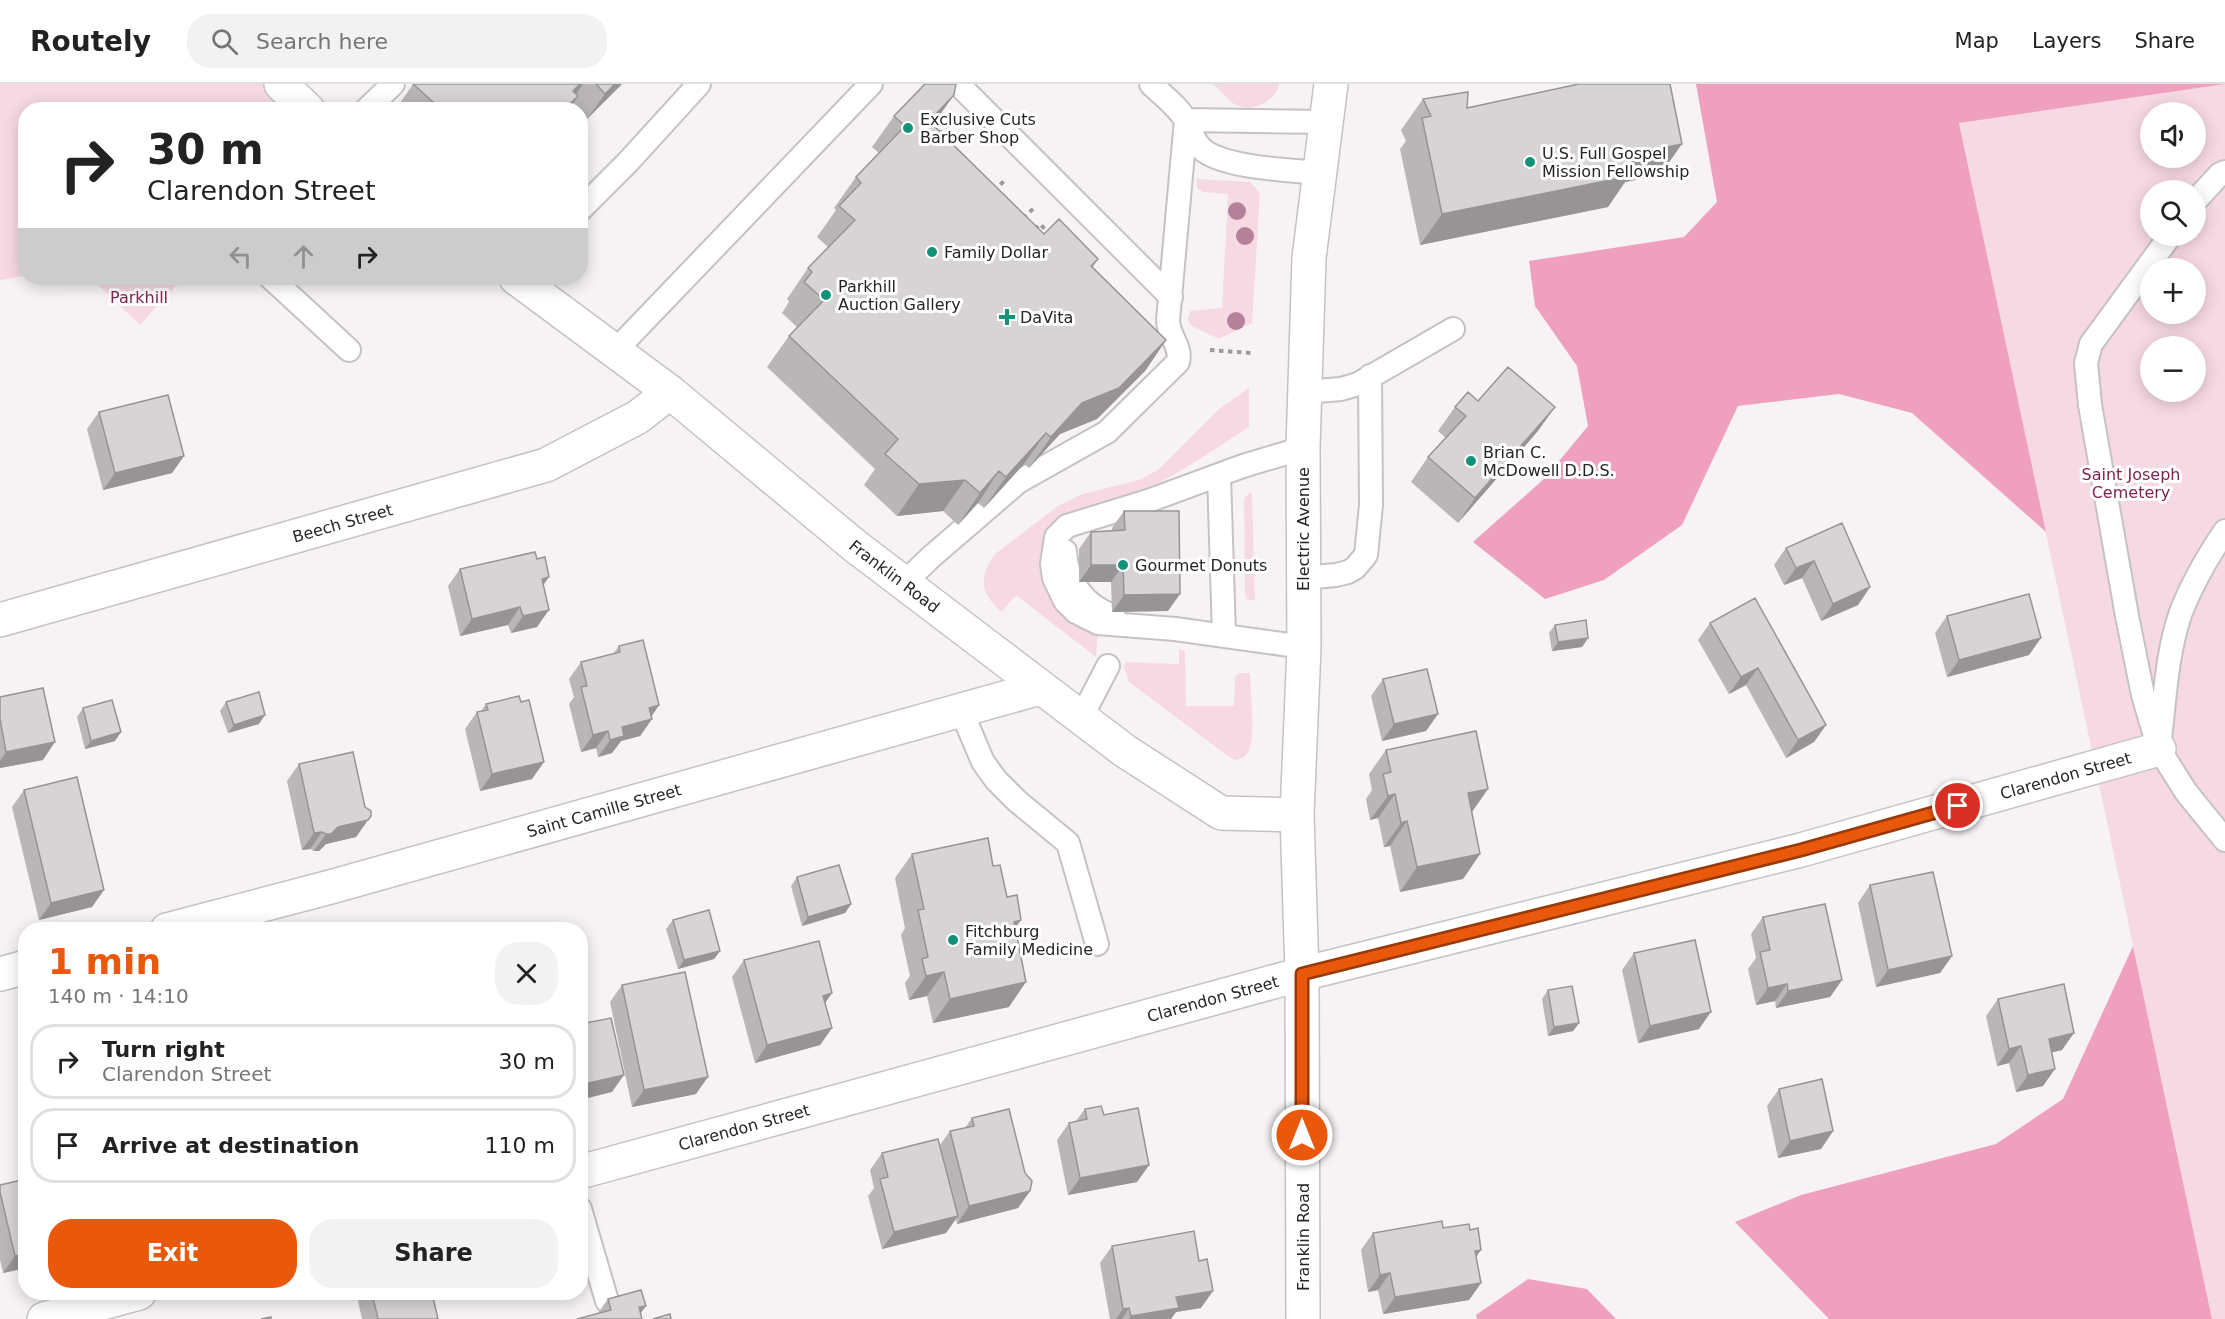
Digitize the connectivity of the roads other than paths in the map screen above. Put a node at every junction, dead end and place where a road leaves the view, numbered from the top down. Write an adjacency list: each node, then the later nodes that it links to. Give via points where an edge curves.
1 (281, 84): 8 (street)
2 (393, 84): 9 (lane)
3 (699, 84): 15 (lane)
4 (871, 84): 22 (lane)
5 (958, 84): 19 (lane)
6 (1151, 84): 10 (lane)
7 (1331, 84): 11 (street, Electric Avenue)
8 (300, 102)
9 (374, 102)
10 (1186, 120): 11 (lane); 13 (lane, via 1193,138 1211,156); 19 (lane)
11 (1325, 122): 13 (street, Electric Avenue)
12 (2225, 171): 14 (lane)
13 (1319, 173): 25 (street, Electric Avenue, via 1309,258)
14 (2206, 189)
15 (588, 202)
16 (2163, 246): 38 (lane, via 2091,344 2086,363 2127,616)
17 (279, 285): 21 (lane)
18 (525, 285): 22 (street, Franklin Road)
19 (1171, 297): 30 (lane, via 1168,327 1179,348 1178,362 1107,432 1018,482)
20 (1453, 329): 23 (lane)
21 (349, 350)
22 (615, 351): 24 (street, Franklin Road)
23 (1370, 376): 25 (lane, via 1341,389); 29 (lane, via 1371,505 1366,555 1348,572)
24 (670, 392): 30 (street, Franklin Road); 31 (street, Beech Street, via 638,417 546,465)
25 (1305, 392): 26 (street, Electric Avenue)
26 (1303, 448): 27 (lane); 29 (street, Electric Avenue)
27 (1218, 475): 32 (lane); 32 (lane, via 1060,531 1053,545 1052,564 1065,601 1076,612 1098,623)
28 (2225, 531): 38 (lane, via 2181,612 2169,663)
29 (1304, 578): 33 (street, Electric Avenue)
30 (904, 583): 35 (street, Franklin Road)
31 (0, 620)
32 (1224, 635): 33 (lane)
33 (1304, 647): 39 (street, Electric Avenue)
34 (1108, 666): 37 (lane)
35 (1040, 688): 36 (street, Saint Camille Street); 37 (street, Franklin Road)
36 (961, 710): 41 (street, Saint Camille Street); 42 (lane, via 983,762 996,780 1068,843)
37 (1081, 718): 39 (street, Franklin Road, via 1221,813)
38 (2159, 749): 40 (lane, via 2186,792); 45 (street, Clarendon Street, via 1801,850)
39 (1297, 814): 45 (street, Electric Avenue)
40 (2225, 840)
41 (197, 922)
42 (1097, 944)
43 (18, 969): 44 (street)
44 (0, 974)
45 (1302, 974): 46 (street, Clarendon Street); 51 (street, Franklin Road)
46 (588, 1170)
47 (588, 1236): 49 (lane)
48 (113, 1300): 50 (street)
49 (607, 1301)
50 (44, 1319)
51 (1303, 1319)

